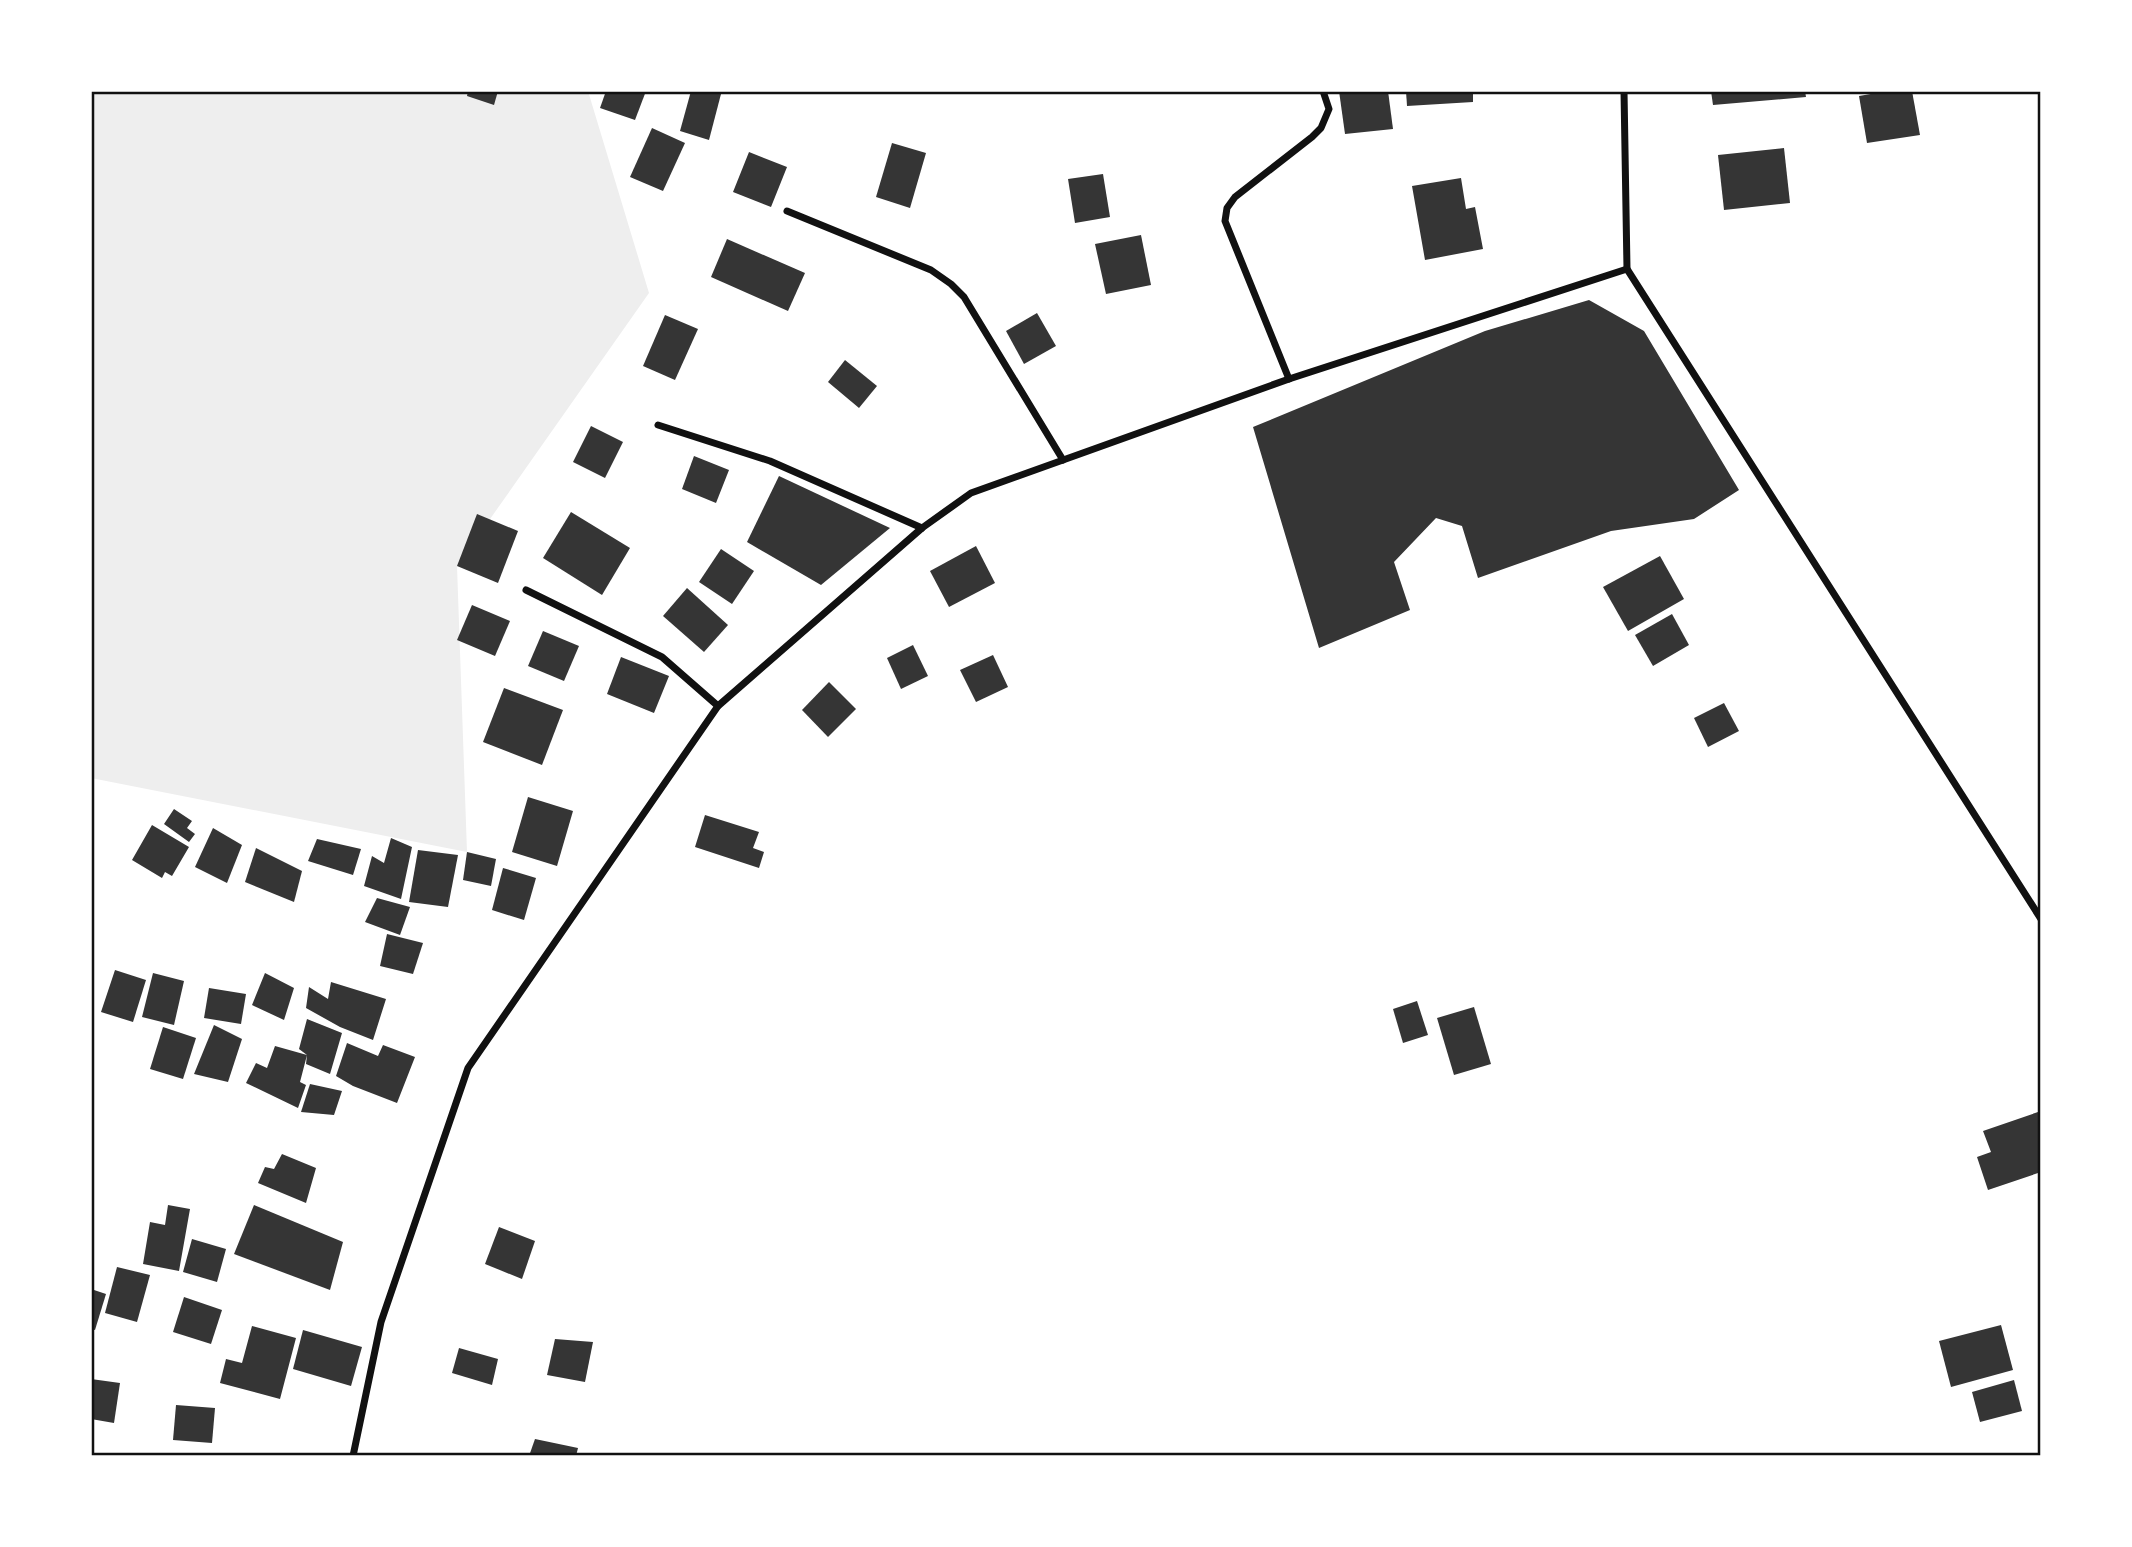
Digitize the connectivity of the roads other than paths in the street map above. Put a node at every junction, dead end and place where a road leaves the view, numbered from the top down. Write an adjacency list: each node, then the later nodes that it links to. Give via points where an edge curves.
1 (1323, 91): 5 (street, via 1329,109 1321,128 1227,208 1226,221)
2 (1624, 91): 4 (street)
3 (787, 211): 7 (street, via 931,270 951,284 964,297)
4 (1627, 269): 5 (street); 11 (street)
5 (1289, 379): 7 (street)
6 (658, 425): 8 (street, via 769,461)
7 (1063, 460): 8 (street, via 971,493)
8 (922, 528): 10 (street)
9 (526, 590): 10 (street, via 662,657)
10 (718, 706): 12 (street, via 468,1068 381,1322)
11 (2041, 919)
12 (353, 1456)

